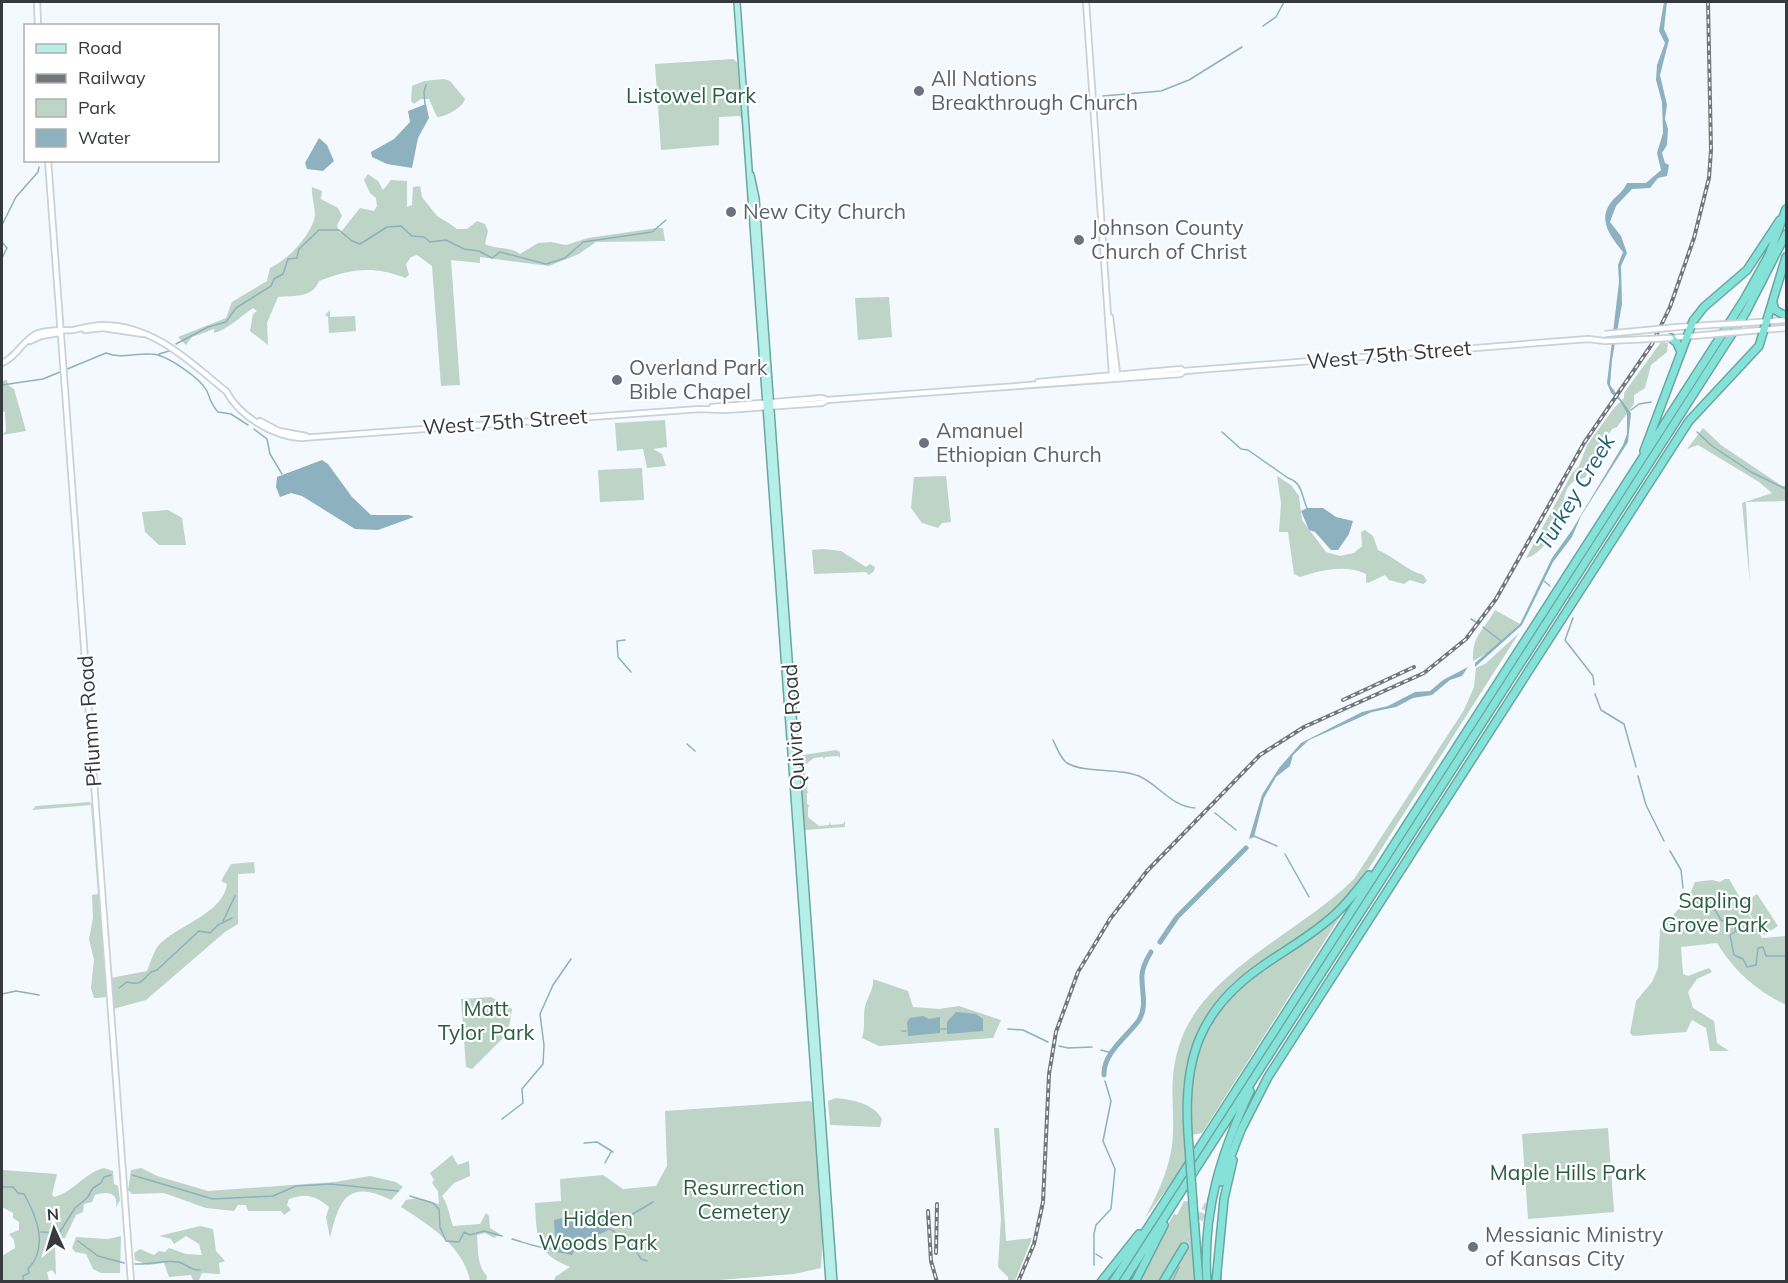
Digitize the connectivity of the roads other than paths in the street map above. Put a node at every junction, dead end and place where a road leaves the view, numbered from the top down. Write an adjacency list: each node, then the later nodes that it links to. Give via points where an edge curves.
1 (36, 2): 4 (main road)
2 (737, 2): 24 (main road, Quivira Road)
3 (1086, 2): 22 (main road)
4 (38, 24)
5 (48, 162): 15 (main road, Pflumm Road)
6 (1786, 209): 12 (highway, via 1751,265 1701,310); 25 (highway, via 1753,284)
7 (1786, 234): 29 (highway, via 1746,312)
8 (1786, 257): 9 (highway)
9 (1773, 303): 10 (highway, via 1775,310); 11 (highway)
10 (1786, 318): 11 (main road, West 75th Street)
11 (1768, 321): 12 (main road, West 75th Street, bridge); 14 (highway)
12 (1691, 326): 16 (highway); 18 (main road, West 75th Street, bridge, via 1605,334)
13 (1786, 328): 14 (main road, West 75th Street)
14 (1766, 330): 16 (main road, West 75th Street, bridge); 30 (highway, via 1759,346 1689,421)
15 (61, 332): 20 (main road, via 41,336); 24 (main road, West 75th Street, via 103,328 145,334 188,358 256,420 278,434 301,438); 36 (main road, Pflumm Road)
16 (1686, 337): 17 (main road, West 75th Street); 19 (highway)
17 (1671, 338): 18 (main road, West 75th Street, bridge); 19 (highway)
18 (1593, 339): 21 (main road, West 75th Street)
19 (1681, 352): 25 (highway)
20 (2, 363)
21 (1184, 371): 22 (main road, West 75th Street); 23 (main road, West 75th Street)
22 (1115, 374): 23 (main road, West 75th Street)
23 (1035, 383): 24 (main road, West 75th Street)
24 (768, 405): 27 (main road, Quivira Road); 28 (main road, Quivira Road)
25 (1641, 460): 26 (highway)
26 (1393, 846): 33 (highway); 44 (highway, bridge, via 1333,916 1241,982 1212,1013 1198,1039 1186,1093)
27 (810, 1002): 28 (main road); 34 (main road, Quivira Road)
28 (816, 1028): 34 (main road, Quivira Road)
29 (1262, 1065): 32 (highway); 45 (highway, via 1226,1144 1213,1188 1206,1243)
30 (1256, 1099): 31 (highway); 46 (highway, via 1227,1184)
31 (1221, 1182)
32 (1176, 1199): 41 (highway); 42 (highway)
33 (1159, 1209): 39 (highway); 40 (highway)
34 (827, 1215): 37 (main road, Quivira Road); 38 (main road, Quivira Road)
35 (1184, 1247): 43 (highway)
36 (131, 1281)
37 (829, 1281)
38 (834, 1281)
39 (1101, 1281)
40 (1113, 1281)
41 (1123, 1281)
42 (1135, 1281)
43 (1163, 1281)
44 (1199, 1281)
45 (1207, 1281)
46 (1216, 1281)

